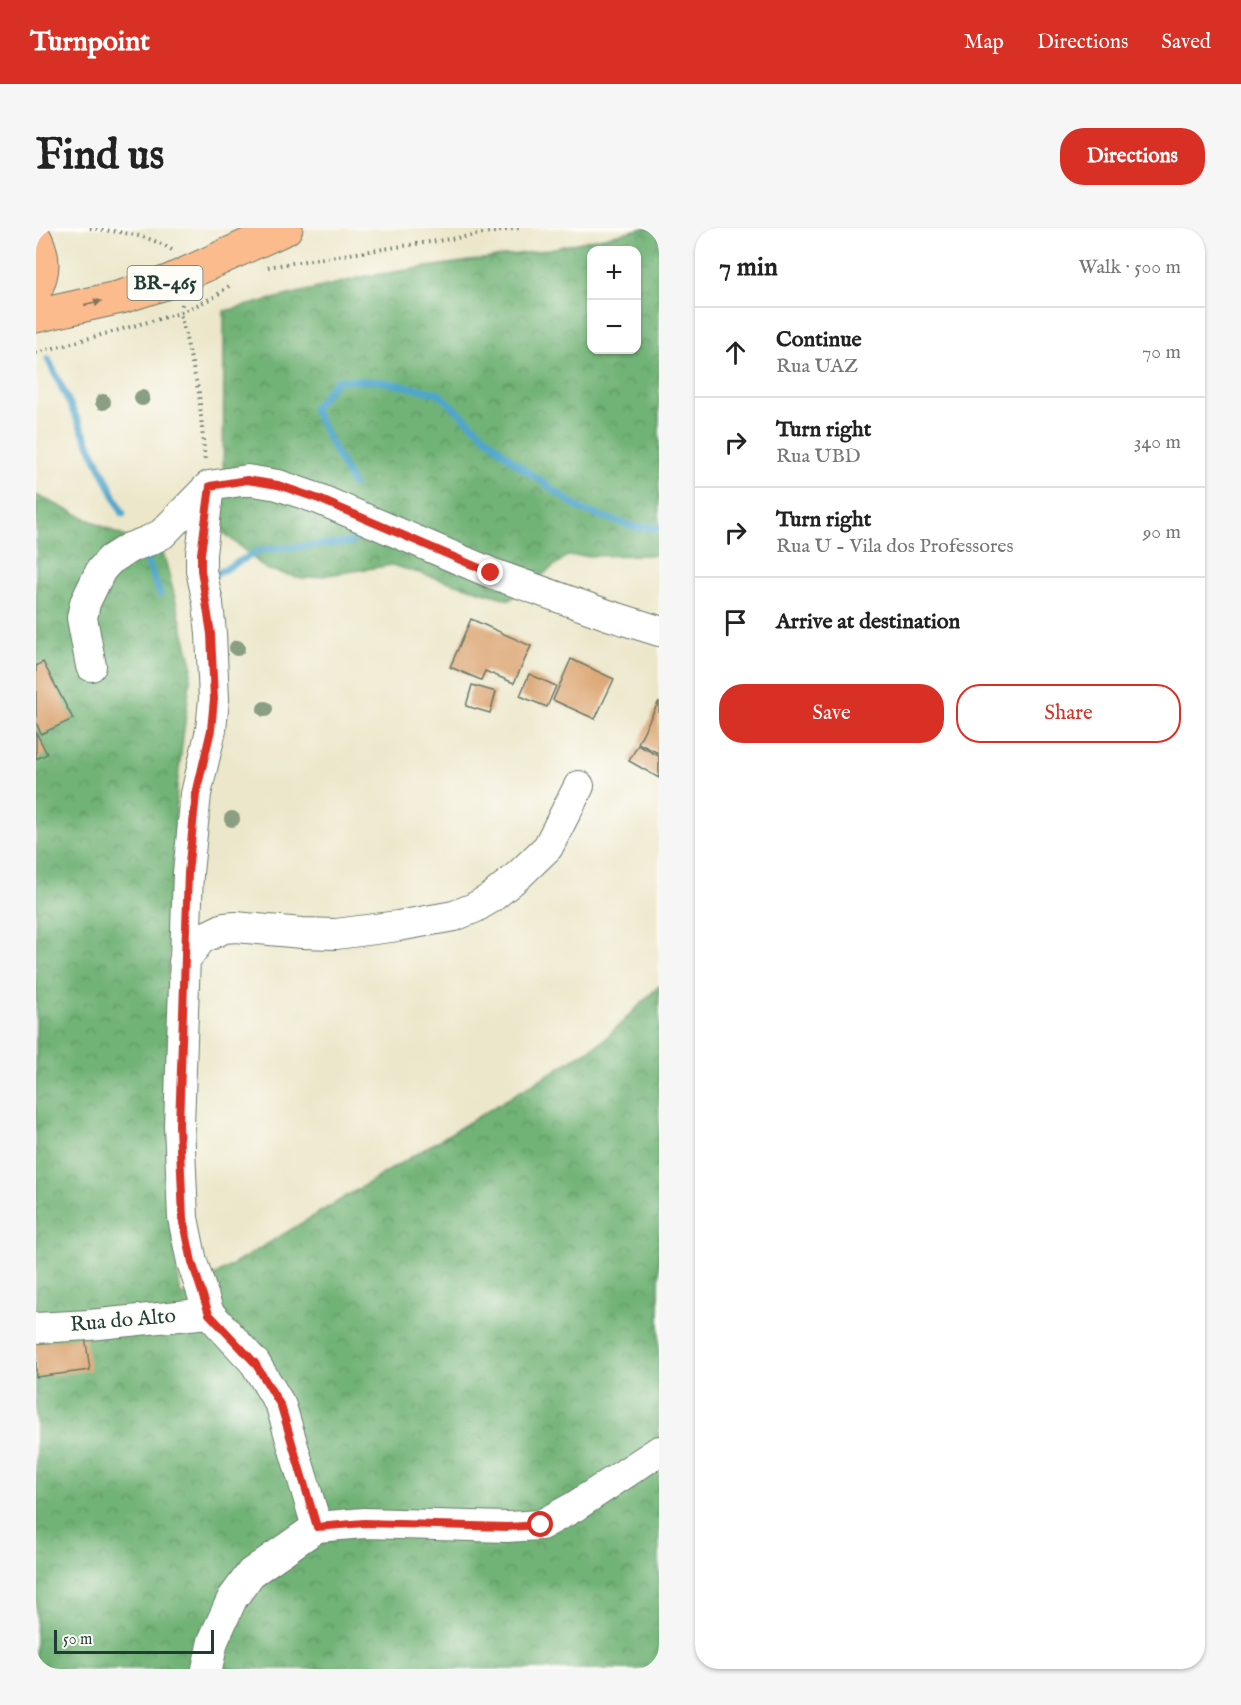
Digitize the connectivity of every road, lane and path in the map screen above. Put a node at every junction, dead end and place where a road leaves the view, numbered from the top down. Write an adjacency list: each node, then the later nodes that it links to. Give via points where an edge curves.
1 (90, 228): 8 (path, via 138,235 164,245 178,254)
2 (286, 228): 8 (highway, BR-465)
3 (478, 228): 5 (path)
4 (519, 228): 5 (path)
5 (479, 235): 7 (path)
6 (36, 240): 10 (highway, via 43,268)
7 (259, 269)
8 (190, 272): 12 (highway, BR-465, one-way to 8, via 122,297)
9 (230, 285): 11 (path)
10 (36, 288)
11 (180, 313): 13 (path); 14 (path, via 199,393)
12 (36, 316)
13 (36, 353)
14 (210, 486): 15 (lane, via 247,480 278,485 491,573); 16 (lane, via 162,534 129,548 101,570 82,618); 18 (lane, via 201,570 211,634 214,699 190,838)
15 (659, 631)
16 (91, 666)
17 (579, 786): 18 (lane, via 548,847 491,898 474,908 454,916 336,934 224,928 201,939)
18 (184, 961): 19 (lane, via 179,1125 183,1218)
19 (209, 1314): 20 (lane, Rua do Alto); 22 (lane, via 255,1363 281,1406)
20 (36, 1328)
21 (659, 1451): 22 (lane, via 574,1508 541,1525 364,1523)
22 (317, 1527): 23 (lane, via 250,1573 232,1599 213,1641)
23 (207, 1669)

